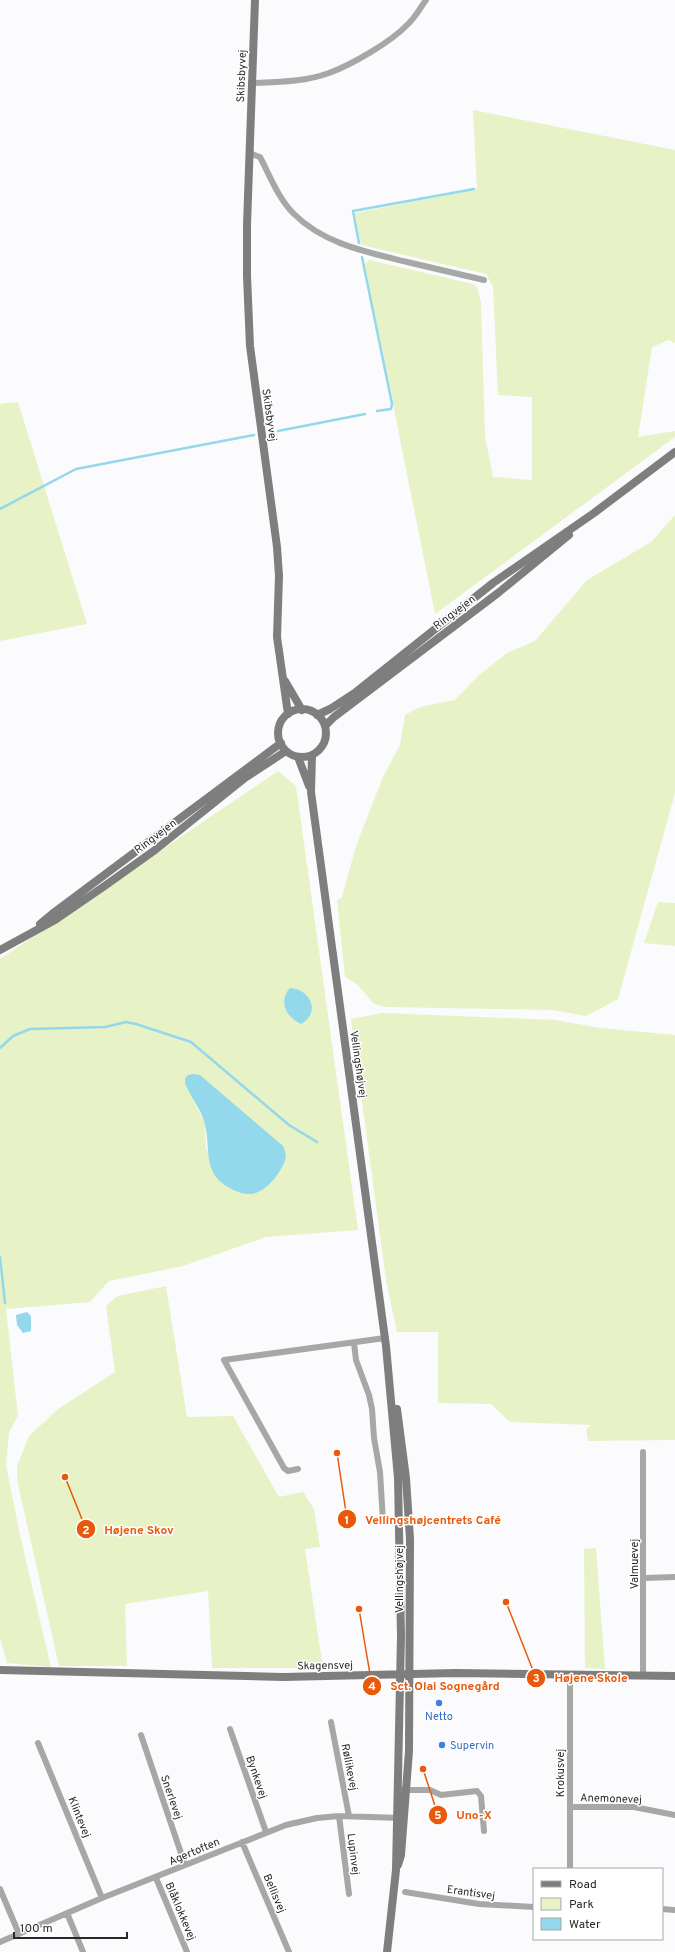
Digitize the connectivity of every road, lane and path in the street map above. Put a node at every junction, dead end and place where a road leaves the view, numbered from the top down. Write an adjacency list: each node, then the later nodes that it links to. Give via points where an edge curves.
1 (255, 0): 3 (street, Skibsbyvej)
2 (426, 0): 3 (street, via 407,25 394,36 349,64 309,78)
3 (252, 84): 4 (street, Skibsbyvej)
4 (250, 153): 5 (street, via 260,156 277,192 293,213 327,238 386,257); 8 (street, Skibsbyvej, via 247,245 250,346 277,547 279,576 276,622)
5 (484, 280)
6 (675, 452): 7 (street, Ringvejen)
7 (594, 513): 11 (street, Ringvejen, via 493,583 356,692); 12 (street, Ringvejen, via 498,593)
8 (284, 679): 9 (street, Skibsbyvej); 10 (street, Skibsbyvej)
9 (302, 710): 10 (street); 11 (street)
10 (288, 714): 13 (street, via 280,728)
11 (317, 715): 12 (street)
12 (325, 726): 15 (street, via 325,740 320,749)
13 (281, 743): 14 (street); 18 (street, Ringvejen)
14 (286, 751): 16 (street); 18 (street, Ringvejen, via 245,778 155,850 55,920)
15 (312, 755): 16 (street); 17 (street, Vellingshøjvej)
16 (298, 757): 17 (street, Vellingshøjvej)
17 (311, 792): 20 (street, Vellingshøjvej)
18 (32, 931): 19 (street, Ringvejen)
19 (0, 950)
20 (384, 1338): 21 (street); 22 (street, Vellingshøjvej)
21 (354, 1343): 24 (street, via 224,1360 284,1468 288,1471); 25 (street, via 356,1360 372,1409)
22 (388, 1370): 29 (street, Vellingshøjvej, via 400,1522); 30 (street, Vellingshøjvej, via 393,1385 406,1478 410,1539)
23 (644, 1452): 27 (street, Valmuevej)
24 (298, 1468)
25 (383, 1521)
26 (675, 1577): 27 (street)
27 (644, 1578): 32 (street, Valmuevej)
28 (0, 1670): 29 (street, Skagensvej, via 283,1677)
29 (400, 1675): 30 (street, Skagensvej); 38 (street, Vellingshøjvej)
30 (410, 1675): 31 (street, Skagensvej, via 456,1673); 38 (street, Vellingshøjvej, via 409,1751)
31 (570, 1676): 32 (street, Skagensvej); 39 (street, Krokusvej)
32 (643, 1676): 33 (street, Skagensvej)
33 (675, 1676)
34 (331, 1722): 42 (street, Røllikevej)
35 (230, 1729): 45 (street, Bynkevej)
36 (141, 1735): 47 (street, Snerlevej)
37 (38, 1744): 53 (street, Klintevej)
38 (401, 1790): 43 (street, Vellingshøjvej); 44 (street, via 430,1790 441,1795 478,1791 481,1796)
39 (570, 1807): 40 (street, Anemonevej, via 634,1807); 48 (street, Krokusvej)
40 (675, 1815)
41 (339, 1816): 42 (street, Agertoften); 45 (street, Agertoften, via 317,1818); 52 (street, Lupinvej)
42 (349, 1816): 43 (street, Agertoften)
43 (400, 1818): 63 (street, Vellingshøjvej, via 401,1855 396,1870)
44 (484, 1831)
45 (266, 1832): 46 (street, Agertoften)
46 (242, 1842): 47 (street, Agertoften); 62 (street, Bellisvej)
47 (185, 1865): 49 (street, Agertoften)
48 (570, 1868)
49 (156, 1878): 53 (street, Agertoften); 61 (street, Blåklokkevej)
50 (0, 1889): 58 (street)
51 (405, 1892): 54 (street, Erantisvej, via 479,1904)
52 (349, 1894)
53 (102, 1898): 57 (street, Agertoften)
54 (533, 1907)
55 (663, 1909): 56 (street)
56 (675, 1910)
57 (67, 1913): 58 (street, Agertoften); 60 (street)
58 (19, 1934): 59 (street, Agertoften)
59 (0, 1942)
60 (84, 1952)
61 (187, 1952)
62 (288, 1952)
63 (387, 1952)

